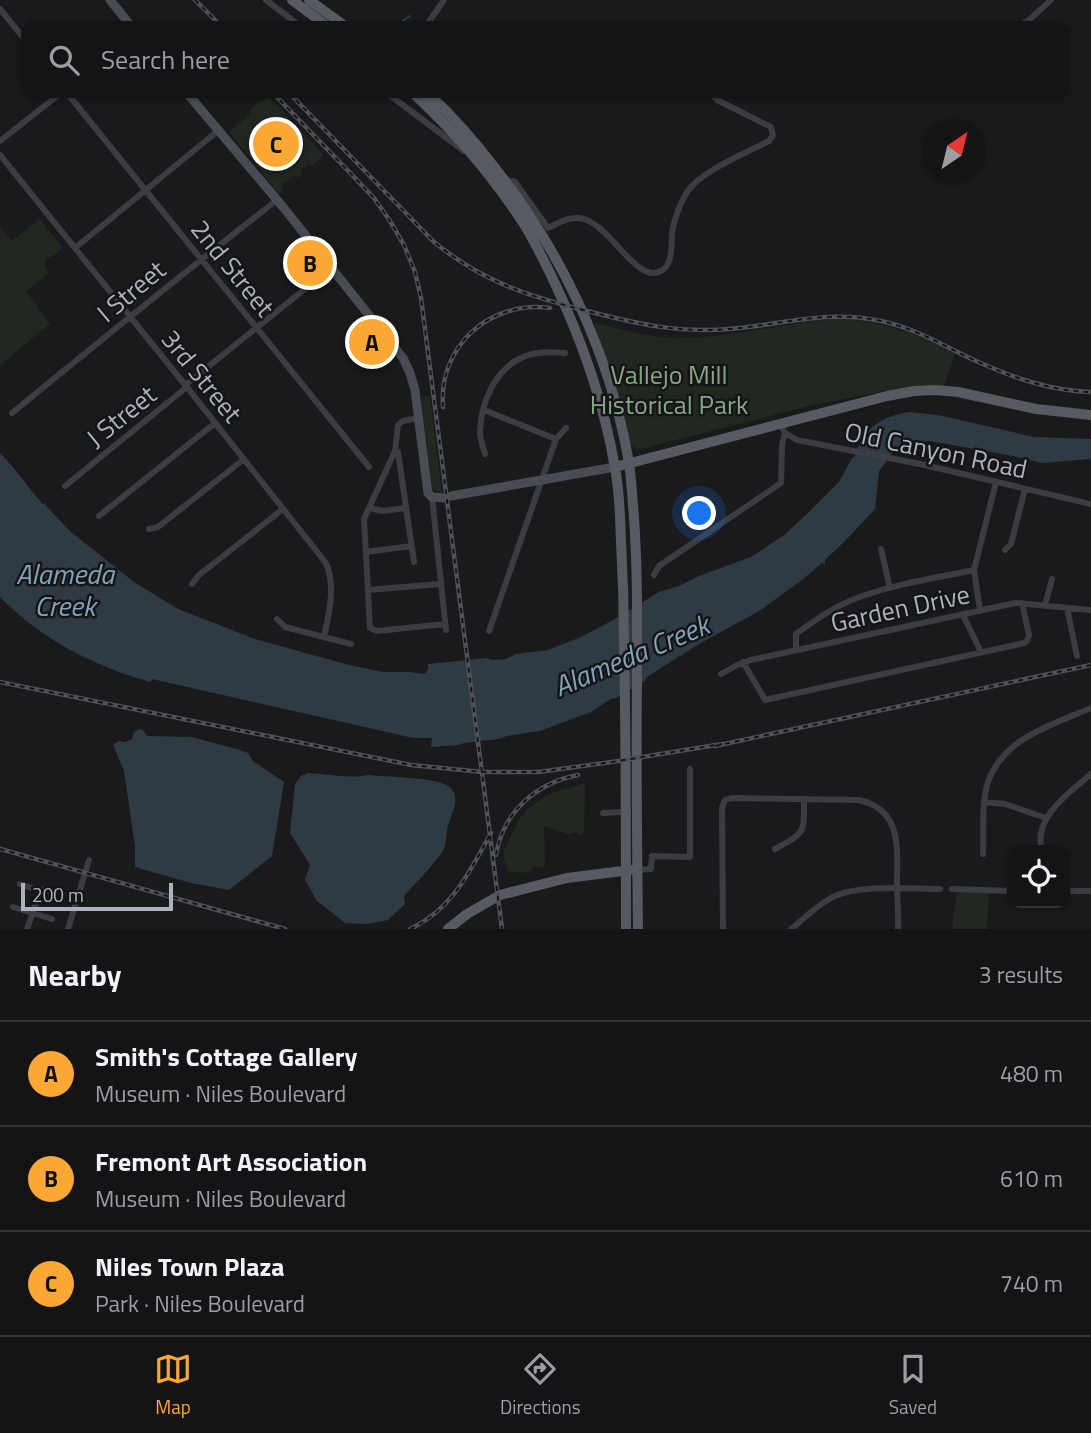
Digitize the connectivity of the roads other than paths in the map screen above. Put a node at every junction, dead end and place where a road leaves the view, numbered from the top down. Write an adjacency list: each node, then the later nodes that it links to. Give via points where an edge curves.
1 (110, 0): 8 (main road)
2 (266, 0): 9 (street)
3 (292, 0): 10 (main road)
4 (309, 0): 11 (main road)
5 (444, 0): 12 (street)
6 (1051, 0): 13 (street)
7 (0, 9): 14 (street)
8 (127, 21)
9 (293, 21)
10 (320, 21)
11 (338, 21)
12 (429, 21)
13 (1027, 21)
14 (21, 35)
15 (55, 98): 24 (street)
16 (72, 98): 29 (street, 2nd Street)
17 (191, 98): 22 (main road)
18 (394, 98): 26 (street)
19 (418, 98): 23 (main road)
20 (431, 98): 23 (main road)
21 (716, 98): 28 (street, via 771,127 773,135 693,184 673,225 670,262 662,271 651,273 638,267 589,220 569,219 548,228 515,183)
22 (219, 130): 29 (street); 30 (main road)
23 (466, 139): 26 (main road); 28 (main road)
24 (0, 141)
25 (0, 155): 31 (street, 3rd Street)
26 (479, 163): 27 (main road)
27 (492, 179): 28 (street); 51 (main road, via 532,237 561,296 594,383)
28 (507, 182): 49 (main road, via 548,245 585,320 608,376)
29 (146, 190): 31 (street); 32 (street, 2nd Street)
30 (277, 200): 32 (street, I Street); 33 (main road)
31 (75, 248): 34 (street, 3rd Street)
32 (201, 259): 34 (street, I Street); 35 (street, 2nd Street)
33 (331, 268): 35 (street, J Street); 41 (main road, via 403,358 413,382)
34 (131, 317): 37 (street, 3rd Street); 39 (street, I Street)
35 (257, 328): 37 (street, J Street); 50 (street, 2nd Street)
36 (565, 353): 38 (street, via 539,353 515,361 498,376)
37 (186, 386): 42 (street, 3rd Street); 54 (street, J Street)
38 (484, 410): 45 (street); 47 (street, via 480,434)
39 (12, 413)
40 (1091, 415): 44 (main road, via 934,390 887,396)
41 (418, 418): 46 (street, via 398,425); 56 (main road)
42 (215, 423): 48 (street, 3rd Street); 61 (street)
43 (566, 428): 45 (street)
44 (782, 428): 49 (main road); 53 (street, Old Canyon Road, via 797,440); 69 (street, via 781,483 659,566)
45 (556, 439): 52 (street)
46 (395, 451): 58 (street); 59 (street)
47 (485, 454)
48 (244, 459): 60 (street, 3rd Street); 62 (street, via 159,527)
49 (629, 463): 51 (main road); 102 (main road, via 637,592)
50 (369, 467)
51 (615, 467): 52 (main road); 95 (main road, via 624,601)
52 (541, 481): 56 (main road); 82 (street)
53 (996, 482): 55 (street, Old Canyon Road); 68 (street)
54 (65, 486)
55 (1025, 489): 57 (street, Old Canyon Road); 65 (street, via 1011,544)
56 (432, 497): 72 (street)
57 (1091, 503)
58 (370, 508): 59 (street); 66 (street, via 363,519)
59 (406, 508): 63 (street)
60 (283, 509): 71 (street); 83 (street, 3rd Street, via 328,569 331,600)
61 (99, 516)
62 (149, 529)
63 (411, 547): 66 (street); 67 (street)
64 (881, 549): 73 (street)
65 (1005, 550)
66 (366, 552): 74 (street)
67 (414, 562)
68 (974, 570): 73 (street); 79 (street)
69 (654, 575)
70 (1052, 579): 76 (street)
71 (192, 584)
72 (440, 584): 74 (street); 74 (street, via 446,627 373,631)
73 (890, 588): 85 (street, via 823,615 796,634)
74 (368, 590)
75 (1022, 603): 76 (street, Garden Drive); 79 (street, Garden Drive); 86 (street, via 1030,640)
76 (1045, 606): 77 (street, Garden Drive)
77 (1066, 608): 78 (street, Garden Drive); 87 (street)
78 (1091, 610)
79 (981, 611): 80 (street, Garden Drive)
80 (963, 615): 85 (street, Garden Drive); 86 (street)
81 (277, 619): 83 (street, via 285,627)
82 (489, 631)
83 (324, 637): 84 (street)
84 (351, 643)
85 (796, 650): 88 (street, Garden Drive)
86 (981, 652): 88 (street, via 765,699)
87 (1077, 656)
88 (743, 662): 89 (street, Garden Drive)
89 (721, 674)
90 (1091, 708): 94 (street, via 1026,736 1011,748 988,782)
91 (690, 769): 102 (street, via 690,857 652,856 651,869)
92 (1091, 774): 97 (street)
93 (804, 799): 99 (street, via 800,835); 105 (street, via 859,800 885,812 897,843); 121 (street, via 725,800)
94 (984, 802): 97 (street); 100 (street)
95 (625, 812): 96 (street); 103 (main road)
96 (603, 813)
97 (1046, 818): 98 (street)
98 (1041, 845)
99 (775, 849)
100 (983, 854)
101 (89, 860): 117 (street)
102 (637, 870): 103 (main road); 120 (main road)
103 (625, 871): 118 (main road, via 567,878 500,895); 119 (main road)
104 (20, 884): 108 (street)
105 (897, 889): 106 (street); 122 (street, via 837,894); 123 (street)
106 (940, 889)
107 (953, 889): 109 (street)
108 (41, 890): 112 (street); 114 (street)
109 (1007, 891)
110 (1070, 891): 111 (street)
111 (1091, 891)
112 (55, 894)
113 (13, 907): 114 (street)
114 (33, 913): 115 (street); 116 (street)
115 (52, 919)
116 (27, 929)
117 (68, 929)
118 (450, 929)
119 (626, 929)
120 (638, 929)
121 (723, 929)
122 (791, 929)
123 (898, 929)

